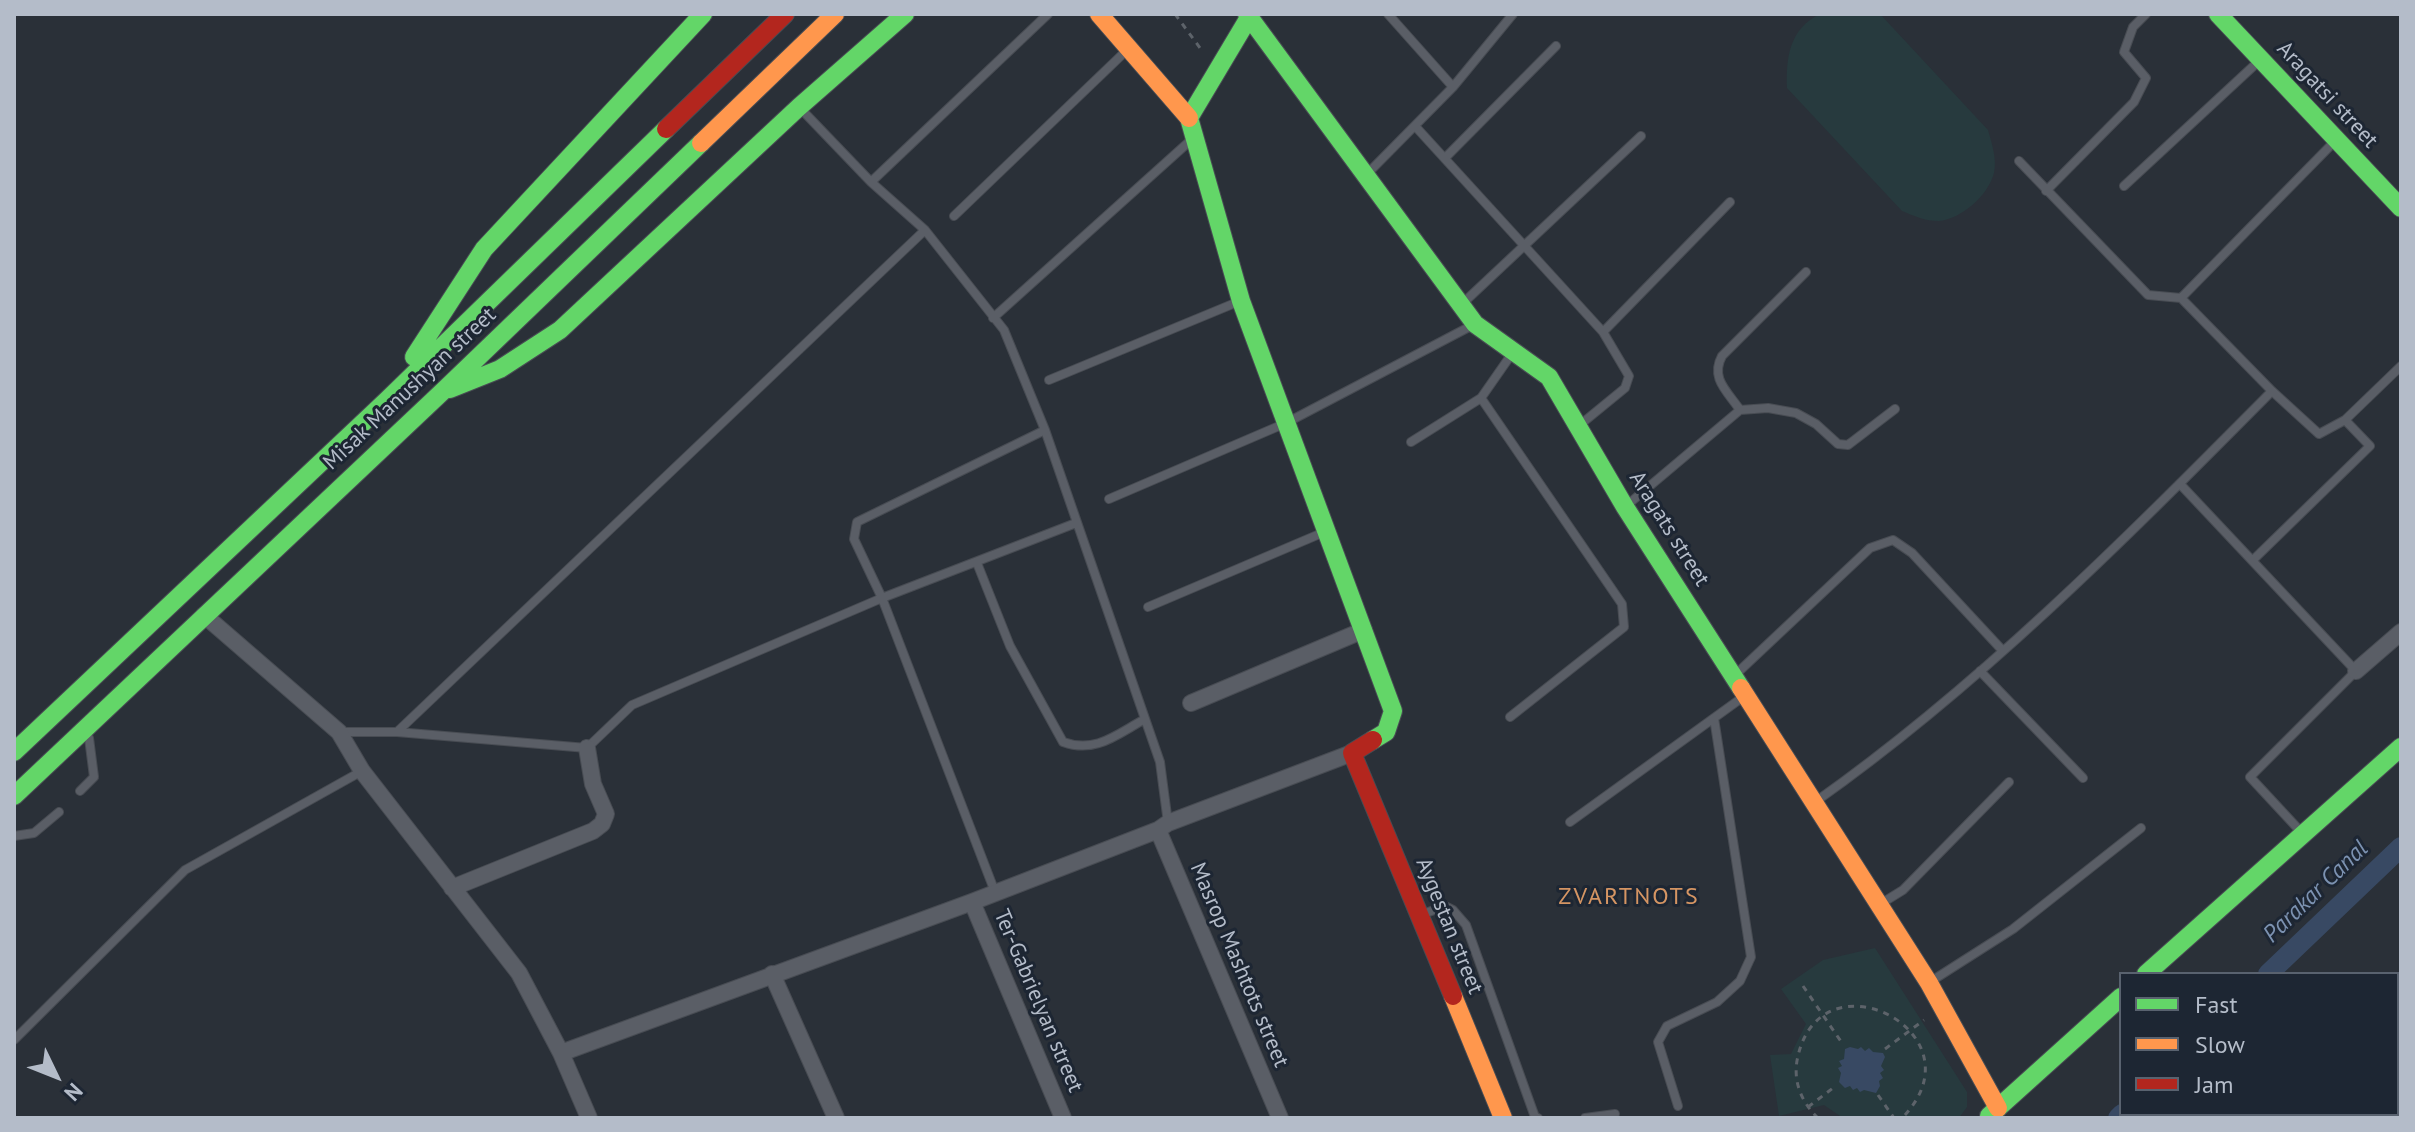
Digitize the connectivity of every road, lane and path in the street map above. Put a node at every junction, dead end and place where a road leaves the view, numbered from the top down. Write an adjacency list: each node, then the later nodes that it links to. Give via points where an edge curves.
1 (703, 14): 48 (main road, via 484,249)
2 (785, 14): 48 (main road, Misak Manushyan street)
3 (835, 14): 46 (main road, Misak Manushyan street)
4 (905, 14): 18 (main road)
5 (1048, 14): 27 (lane)
6 (1099, 14): 14 (main road)
7 (1175, 14): 16 (path)
8 (1388, 14): 17 (lane)
9 (1513, 14): 17 (lane)
10 (2146, 14): 29 (lane, via 2133,27 2124,52 2146,78 2134,102)
11 (2218, 14): 15 (main road, Aragatsi street)
12 (1249, 15): 16 (main road); 26 (main road, Aragats street)
13 (1556, 46): 24 (lane)
14 (1128, 48): 19 (main road); 32 (lane)
15 (2261, 59): 23 (main road, Aragatsi street); 28 (lane)
16 (1217, 71): 19 (main road)
17 (1453, 87): 20 (lane)
18 (799, 107): 27 (lane); 46 (main road, via 560,330 500,369)
19 (1189, 118): 22 (main road)
20 (1415, 126): 24 (lane); 26 (lane)
21 (1641, 136): 34 (lane)
22 (1195, 137): 37 (main road); 39 (lane)
23 (2336, 140): 31 (main road, Aragatsi street); 36 (lane)
24 (1445, 158): 34 (lane)
25 (2019, 161): 29 (lane)
26 (1366, 176): 38 (main road, Aragats street)
27 (871, 182): 33 (lane)
28 (2124, 186)
29 (2046, 191): 36 (lane, via 2148,295)
30 (1730, 202): 41 (lane)
31 (2401, 208)
32 (954, 216)
33 (925, 230): 39 (lane); 79 (lane)
34 (1524, 245): 38 (lane); 41 (lane)
35 (1806, 272): 50 (lane, via 1716,367)
36 (2181, 298): 45 (lane)
37 (1241, 301): 44 (lane); 52 (main road)
38 (1461, 304): 40 (main road, Aragats street)
39 (993, 318): 54 (lane, via 1004,330)
40 (1475, 324): 42 (main road, Aragats street); 52 (lane)
41 (1603, 332): 53 (lane, via 1629,376 1625,388)
42 (1513, 351): 47 (lane); 53 (main road, Aragats street, via 1549,377)
43 (2401, 366): 51 (lane)
44 (1049, 380)
45 (2272, 391): 51 (lane, via 2319,434); 56 (lane)
46 (442, 392): 65 (main road, Misak Manushyan street)
47 (1481, 398): 55 (lane); 74 (lane, via 1622,604 1624,627)
48 (386, 401): 82 (main road, Misak Manushyan street)
49 (1895, 409): 50 (lane, via 1848,445 1838,444 1796,413)
50 (1740, 410): 58 (lane)
51 (2345, 420): 61 (lane, via 2370,446)
52 (1286, 423): 57 (lane); 60 (main road)
53 (1578, 426): 58 (main road, Aragats street)
54 (1045, 430): 59 (lane); 63 (lane, via 857,522 854,539)
55 (1411, 442)
56 (2180, 484): 61 (lane); 68 (lane)
57 (1109, 499)
58 (1625, 507): 71 (main road, Aragats street)
59 (1076, 523): 62 (lane); 76 (lane)
60 (1326, 531): 64 (lane); 66 (main road)
61 (2253, 560): 70 (lane)
62 (977, 563): 63 (lane); 76 (lane, via 1010,646 1063,742 1079,748 1099,744)
63 (882, 598): 81 (lane, via 632,705); 97 (lane)
64 (1148, 607)
65 (204, 615): 77 (main road, Misak Manushyan street); 78 (street)
66 (1364, 630): 73 (street); 83 (main road, via 1393,711 1386,732)
67 (2401, 632): 70 (street)
68 (2003, 651): 69 (lane); 71 (lane, via 1912,553 1893,540 1870,548)
69 (1980, 671): 85 (lane); 89 (lane)
70 (2356, 671): 94 (lane, via 2250,777)
71 (1735, 675): 72 (main road, Aragats street)
72 (1747, 694): 75 (lane); 89 (main road, Aragats street)
73 (1191, 703)
74 (1510, 717)
75 (1714, 718): 91 (lane); 115 (lane, via 1751,957 1740,981 1717,1002 1667,1026 1658,1042)
76 (1145, 719): 92 (lane, via 1160,762)
77 (88, 726): 87 (lane, via 94,777); 88 (main road, Misak Manushyan street)
78 (339, 732): 79 (lane); 84 (street)
79 (397, 732): 81 (lane)
80 (2401, 747): 94 (main road)
81 (587, 748): 96 (street, via 593,784 606,814 602,824)
82 (14, 752)
83 (1352, 753): 92 (street); 100 (main road, Aygestan street)
84 (362, 771): 96 (street); 109 (lane, via 185,870)
85 (2083, 778)
86 (2009, 782): 99 (lane, via 1903,890)
87 (80, 791)
88 (14, 796)
89 (1814, 803): 99 (main road, Aragats street)
90 (59, 812): 95 (lane, via 34,833)
91 (1570, 822)
92 (1163, 826): 97 (street); 122 (street, Masrop Mashtots street)
93 (2141, 828): 103 (lane, via 2013,929)
94 (2303, 833): 101 (main road)
95 (14, 836)
96 (452, 888): 112 (street, via 519,973)
97 (995, 892): 98 (street)
98 (972, 902): 102 (street); 121 (street, Ter-Gabrielyan street)
99 (1878, 905): 103 (main road, Aragats street)
100 (1419, 916): 123 (main road, Aygestan street); 124 (lane, via 1445,906 1466,925)
101 (2148, 972)
102 (772, 974): 112 (street); 120 (street)
103 (1929, 983): 117 (main road, Aragats street)
104 (1803, 986): 106 (path)
105 (2119, 999): 117 (main road)
106 (1824, 1016): 108 (path, via 1848,1007 1874,1008); 110 (path); 116 (path, via 1807,1035 1797,1059 1797,1084)
107 (1924, 1020): 108 (path)
108 (1910, 1030): 111 (path); 128 (path, via 1920,1048 1923,1080)
109 (14, 1040)
110 (1842, 1043)
111 (1885, 1049)
112 (561, 1053): 119 (street)
113 (1833, 1088): 116 (path)
114 (1878, 1095): 127 (path)
115 (1678, 1106)
116 (1808, 1107): 126 (path)
117 (1992, 1113)
118 (1615, 1114): 125 (lane)
119 (589, 1118)
120 (836, 1118)
121 (1063, 1118)
122 (1280, 1118)
123 (1503, 1118)
124 (1538, 1118)
125 (1585, 1118)
126 (1818, 1118)
127 (1894, 1118)
128 (1902, 1118)

